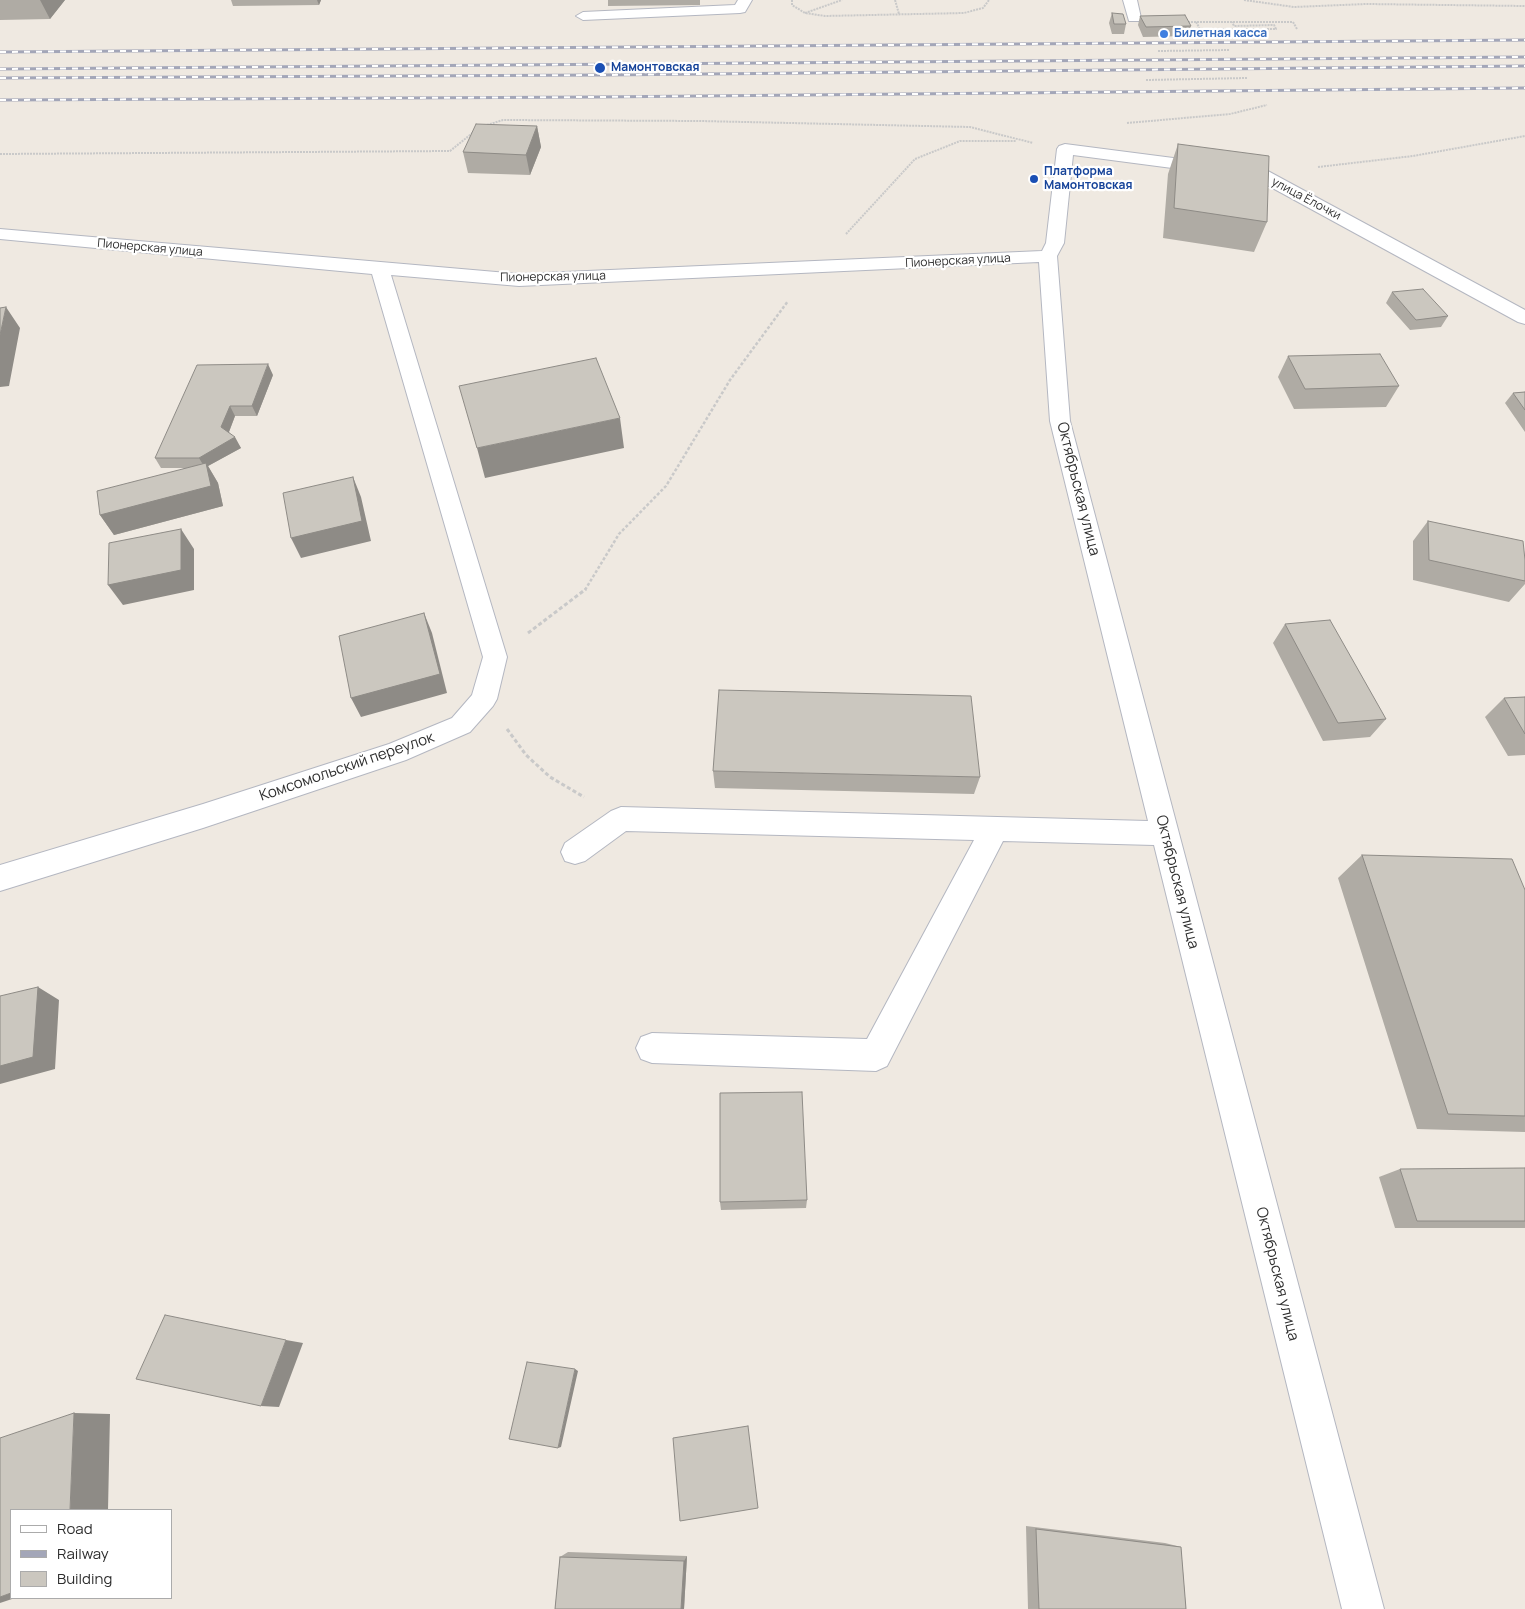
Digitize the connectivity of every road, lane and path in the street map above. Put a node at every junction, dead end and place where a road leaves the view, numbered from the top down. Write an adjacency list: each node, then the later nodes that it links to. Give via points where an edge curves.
1 (744, 0): 11 (street, via 740,9)
2 (792, 0): 9 (path, via 792,5)
3 (842, 0): 9 (path)
4 (895, 0): 10 (path)
5 (990, 0): 10 (path, via 983,8 964,13)
6 (1130, 0): 12 (street)
7 (1244, 0): 8 (path, via 1294,7 1366,4)
8 (1525, 6)
9 (805, 13): 10 (path, via 825,16)
10 (899, 14)
11 (582, 16)
12 (1134, 18): 13 (path, via 1138,22)
13 (1196, 22): 14 (path); 14 (path, via 1200,29 1276,29 1274,25 1234,26)
14 (1232, 22): 15 (path, via 1293,22)
15 (1297, 29)
16 (1230, 50): 17 (path)
17 (1158, 51)
18 (1247, 78): 19 (path)
19 (1146, 80)
20 (1267, 105): 24 (path, via 1230,114 1095,126)
21 (486, 126): 29 (path, via 513,120 970,127 1021,141 960,141 915,158)
22 (477, 129): 25 (path, via 450,151)
23 (1525, 136): 26 (path, via 1413,156)
24 (1078, 152): 26 (street, улица Ёлочки); 28 (street, Октябрьская улица, via 1055,243)
25 (0, 154)
26 (1260, 174): 31 (street, улица Ёлочки)
27 (0, 234): 30 (street, Пионерская улица)
28 (1048, 256): 29 (street, Пионерская улица); 36 (street, Октябрьская улица, via 1060,421)
29 (812, 268): 30 (street, Пионерская улица, via 519,280); 32 (path, via 730,380 666,486 619,534 584,592)
30 (380, 269): 32 (street, Комсомольский переулок)
31 (1525, 318)
32 (494, 656): 33 (street, Комсомольский переулок, via 484,699)
33 (475, 710): 34 (path, via 504,724 526,755 550,777); 38 (street, Комсомольский переулок, via 461,725 398,752)
34 (621, 819): 35 (street); 37 (street)
35 (995, 828): 36 (street); 39 (street, via 876,1055)
36 (1164, 832): 40 (street, Октябрьская улица)
37 (575, 852)
38 (0, 878)
39 (652, 1048)
40 (1363, 1609)

